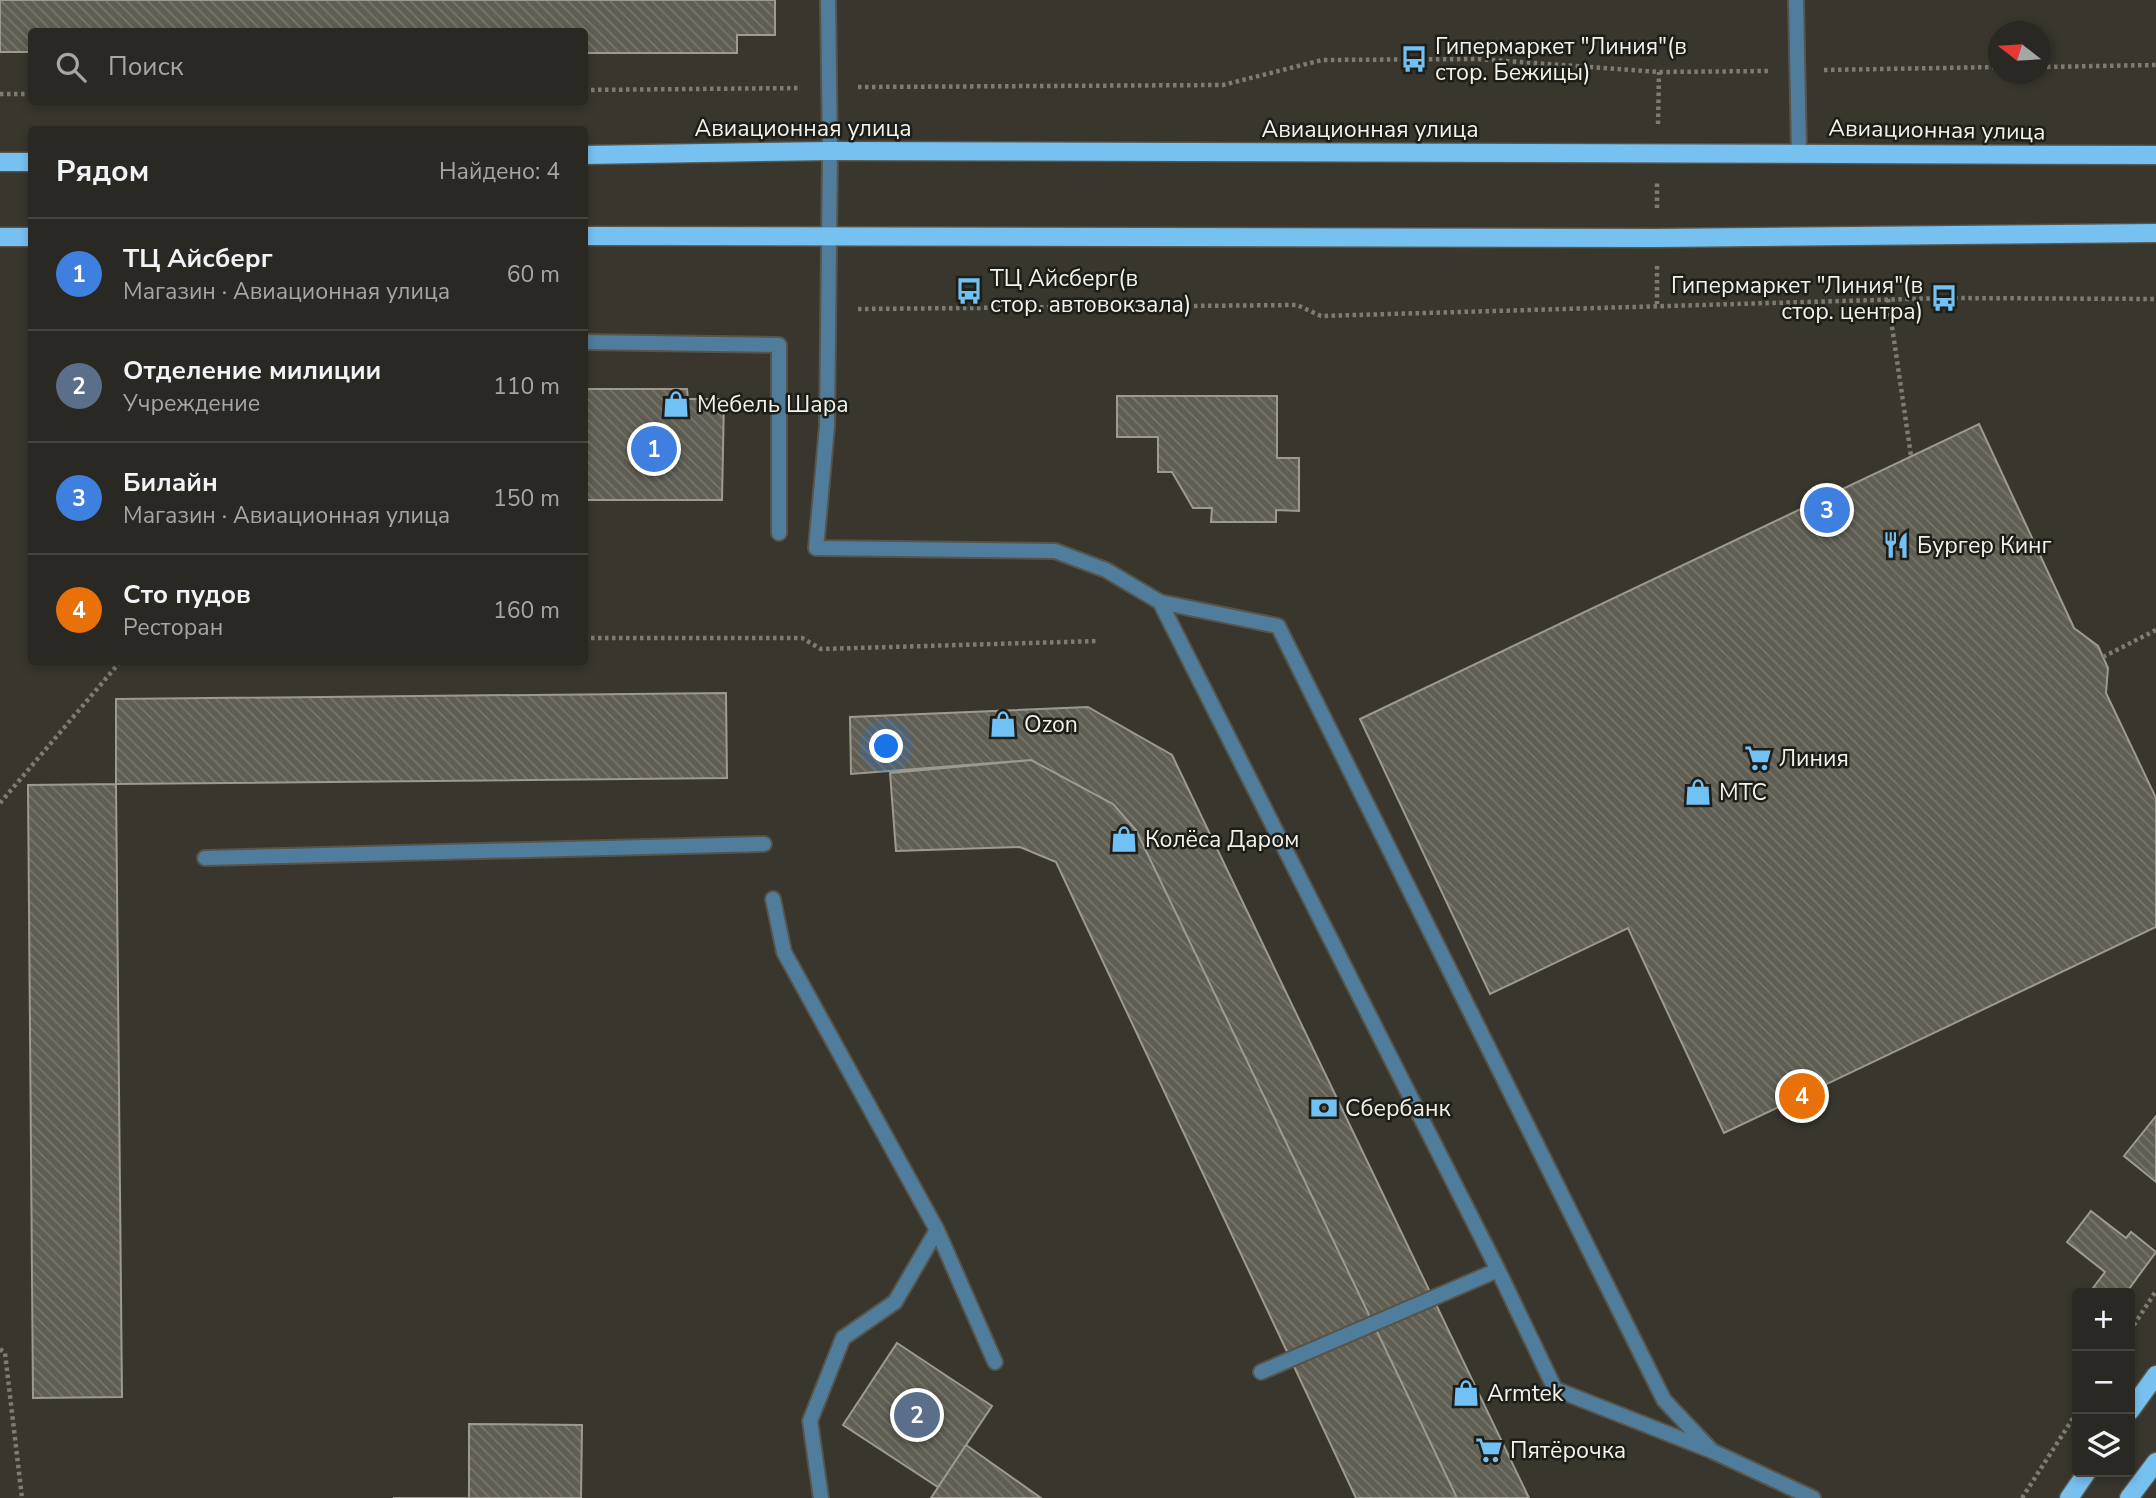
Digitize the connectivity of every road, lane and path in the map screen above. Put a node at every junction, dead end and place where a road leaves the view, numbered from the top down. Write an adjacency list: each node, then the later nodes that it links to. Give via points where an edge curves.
1 (828, 0): 8 (street)
2 (1797, 0): 6 (street)
3 (2156, 65): 5 (path)
4 (1988, 67): 6 (path)
5 (2051, 67)
6 (1797, 71): 7 (path); 13 (street)
7 (1659, 72): 8 (path, via 1478,59 1322,60 1223,85); 15 (path)
8 (829, 88): 9 (path); 12 (street)
9 (588, 90)
10 (0, 94): 11 (path)
11 (28, 94)
12 (830, 151): 14 (main road, Авиационная улица); 15 (main road, Авиационная улица); 20 (street)
13 (1799, 153): 15 (main road, Авиационная улица); 16 (main road, Авиационная улица)
14 (588, 155)
15 (1657, 155): 24 (path)
16 (2156, 155)
17 (0, 162): 18 (main road)
18 (28, 162)
19 (2156, 233): 24 (main road)
20 (830, 235): 21 (main road); 24 (main road); 28 (street)
21 (588, 236)
22 (0, 237): 23 (main road)
23 (28, 237)
24 (1657, 238): 27 (path)
25 (1888, 299): 26 (path); 27 (path); 30 (path)
26 (2156, 299)
27 (1657, 304): 28 (path, via 1321,316 1297,305)
28 (828, 309): 32 (street, via 827,426 816,548 1055,551 1106,570)
29 (588, 342): 31 (street, via 779,345)
30 (1911, 456)
31 (779, 533)
32 (1160, 603): 43 (street); 52 (street, via 1278,626 1664,1400)
33 (2156, 630): 36 (path)
34 (588, 638): 35 (path, via 803,638 821,649)
35 (1098, 641)
36 (2103, 657)
37 (117, 665): 38 (path)
38 (0, 803)
39 (764, 844): 40 (street)
40 (205, 858)
41 (773, 900): 42 (street, via 784,951)
42 (937, 1230): 47 (street); 56 (street, via 895,1302 843,1338 810,1421)
43 (1498, 1270): 48 (street); 52 (street, via 1555,1389)
44 (2156, 1291): 45 (path)
45 (2135, 1323)
46 (0, 1349): 55 (path, via 5,1353)
47 (995, 1362)
48 (1261, 1372)
49 (2156, 1375): 50 (main road)
50 (2135, 1404)
51 (2076, 1414): 58 (path)
52 (1712, 1451): 57 (street)
53 (2156, 1462): 60 (main road)
54 (2084, 1477): 59 (main road)
55 (22, 1498)
56 (821, 1498)
57 (1813, 1498)
58 (2022, 1498)
59 (2069, 1498)
60 (2129, 1498)

